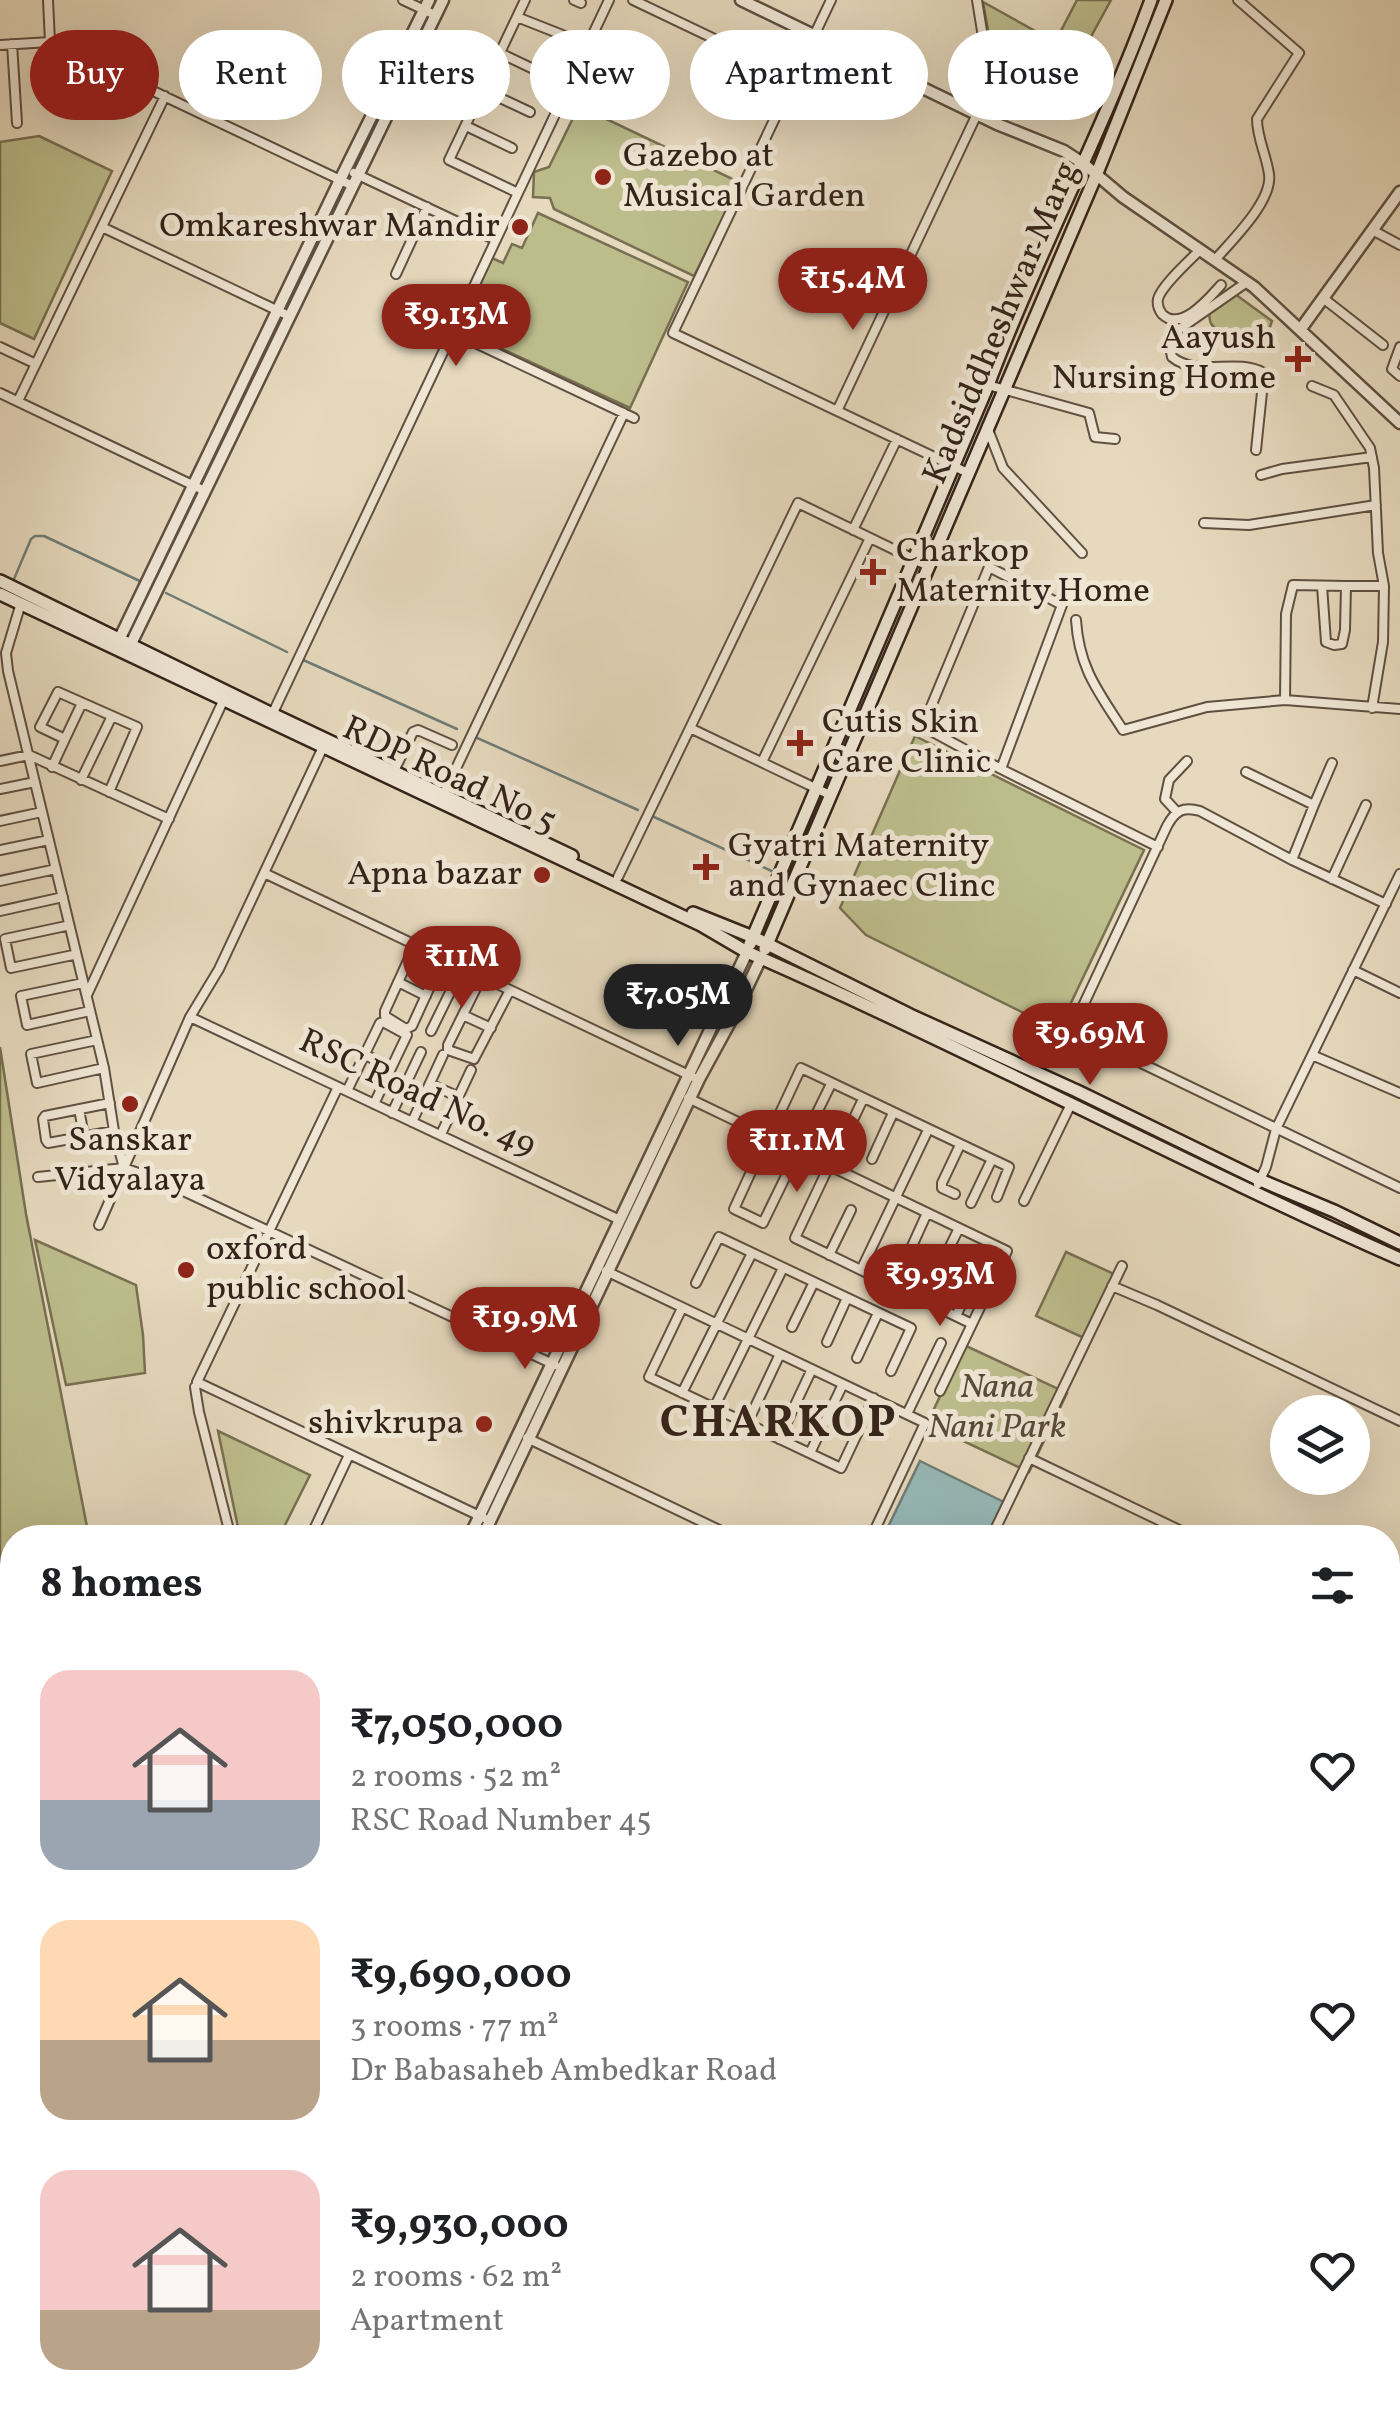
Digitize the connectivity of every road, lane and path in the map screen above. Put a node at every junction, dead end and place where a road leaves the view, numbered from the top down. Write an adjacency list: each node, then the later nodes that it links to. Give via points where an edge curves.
1 (48, 0): 15 (street)
2 (404, 0): 13 (street)
3 (443, 0): 13 (street)
4 (525, 0): 14 (street)
5 (609, 0): 17 (street)
6 (633, 0): 18 (street)
7 (741, 0): 19 (street)
8 (832, 0): 20 (street)
9 (976, 0): 35 (street)
10 (1151, 0): 38 (main road, Kadsiddheshwar Marg)
11 (1166, 0): 39 (main road, Kadsiddheshwar Marg)
12 (1238, 0): 50 (street, via 1298,53 1258,119 1269,174 1264,197)
13 (430, 9): 40 (street); 41 (street)
14 (517, 17): 16 (street); 21 (street)
15 (49, 30)
16 (550, 30)
17 (595, 30)
18 (696, 30)
19 (802, 30)
20 (817, 30)
21 (510, 32)
22 (30, 43): 23 (street)
23 (12, 44): 24 (street); 34 (street)
24 (0, 45)
25 (159, 94): 26 (street)
26 (164, 96): 40 (street); 45 (street)
27 (510, 103): 28 (street)
28 (530, 112)
29 (469, 120): 36 (street)
30 (553, 120): 42 (street)
31 (774, 120): 70 (street, via 673,333)
32 (973, 120): 70 (street)
33 (989, 120): 35 (street)
34 (17, 123)
35 (997, 124): 38 (street)
36 (466, 126): 37 (street); 42 (street, via 449,160)
37 (512, 148)
38 (1084, 164): 39 (street); 65 (main road, Kadsiddheshwar Marg)
39 (1097, 173): 49 (street); 67 (main road, Kadsiddheshwar Marg)
40 (343, 174): 41 (street); 55 (street)
41 (356, 180): 44 (street); 56 (street)
42 (518, 193): 47 (street)
43 (1400, 193): 46 (street)
44 (427, 207): 47 (street); 51 (street)
45 (102, 227): 55 (street); 63 (street)
46 (1374, 232): 48 (street); 54 (street)
47 (496, 240): 59 (street)
48 (1400, 245)
49 (1200, 250): 50 (street); 57 (street, via 1158,300 1161,313)
50 (1214, 260): 52 (street)
51 (396, 274)
52 (1247, 282): 57 (street); 58 (street)
53 (1221, 285): 57 (street)
54 (1323, 298): 58 (street); 60 (street)
55 (277, 310): 56 (street); 82 (street)
56 (290, 316): 83 (street)
57 (1179, 324): 77 (street, via 1168,338 1172,357 1183,366 1264,373)
58 (1300, 330): 73 (street)
59 (452, 332): 71 (street); 105 (street)
60 (1383, 345)
61 (0, 347): 63 (street)
62 (1400, 348): 64 (street, via 1392,369)
63 (36, 364): 69 (street)
64 (1400, 376)
65 (988, 385): 67 (street); 79 (main road, Kadsiddheshwar Marg)
66 (1312, 386): 78 (street, via 1334,395)
67 (1003, 390): 74 (main road, Kadsiddheshwar Marg); 76 (street, via 1089,413 1095,438)
68 (0, 393): 69 (street)
69 (18, 401): 82 (street)
70 (837, 410): 75 (street)
71 (624, 413): 72 (street); 125 (street)
72 (634, 418)
73 (1400, 422)
74 (988, 427): 80 (main road, Kadsiddheshwar Marg); 88 (street, via 1003,468)
75 (897, 439): 79 (street); 86 (street)
76 (1115, 440)
77 (1256, 450)
78 (1372, 456): 81 (street); 84 (street)
79 (952, 465): 80 (street); 89 (main road, Kadsiddheshwar Marg)
80 (968, 473): 90 (main road, Kadsiddheshwar Marg)
81 (1261, 475)
82 (193, 485): 83 (street); 98 (street)
83 (205, 491): 98 (street)
84 (1376, 505): 85 (street, via 1249,525); 94 (street)
85 (1204, 523)
86 (853, 530): 87 (street); 106 (street, via 798,503)
87 (870, 538): 89 (street); 112 (street)
88 (1082, 553)
89 (912, 560): 90 (street); 121 (main road, Kadsiddheshwar Marg)
90 (928, 566): 124 (main road, Kadsiddheshwar Marg)
91 (0, 581): 96 (main road)
92 (1322, 586): 93 (street); 93 (street, via 1326,642 1334,645 1342,644 1346,630); 100 (street, via 1293,585)
93 (1346, 586): 94 (street)
94 (1384, 586): 102 (street)
95 (0, 594): 96 (main road)
96 (23, 598): 98 (main road, RDP Road No 5); 110 (street, via 6,653)
97 (1076, 620): 100 (street, via 1091,680 1123,730 1207,707)
98 (123, 646): 99 (main road, RDP Road No 5)
99 (226, 695): 105 (main road, RDP Road No 5); 130 (street)
100 (1285, 700): 102 (street)
101 (82, 703): 104 (street); 107 (street); 107 (street, via 58,692 40,728)
102 (1372, 708): 103 (street)
103 (1400, 709)
104 (112, 716): 119 (street); 123 (street, via 137,727)
105 (271, 718): 108 (main road, RDP Road No 5)
106 (690, 728): 112 (street); 139 (street)
107 (65, 739): 115 (street)
108 (325, 742): 117 (main road, RDP Road No 5); 125 (main road, RDP Road No 5); 137 (street)
109 (452, 745): 117 (street, via 418,730)
110 (28, 755): 111 (street); 115 (street); 120 (street)
111 (0, 761)
112 (762, 762): 121 (street)
113 (1187, 762): 129 (street, via 1169,780 1165,799)
114 (1332, 763): 127 (street)
115 (52, 766): 119 (street)
116 (1001, 770): 116 (street, via 936,736 927,719 989,568 1062,606); 133 (street)
117 (394, 771): 125 (main road, RDP Road No 5)
118 (1246, 772): 127 (street)
119 (82, 780): 123 (street)
120 (35, 782): 122 (street); 128 (street)
121 (815, 788): 124 (street); 146 (main road, Kadsiddheshwar Marg)
122 (0, 789)
123 (109, 792): 130 (street)
124 (830, 795): 147 (main road, Kadsiddheshwar Marg)
125 (442, 798): 139 (main road, RDP Road No 5); 149 (main road, RDP Road No 5)
126 (1366, 804): 140 (street)
127 (1314, 806): 135 (street)
128 (42, 812): 131 (street); 132 (street)
129 (1177, 812): 133 (street); 135 (street, via 1200,811)
130 (168, 818): 161 (street)
131 (0, 821)
132 (49, 840): 134 (street); 136 (street)
133 (1158, 848): 193 (street, via 1076,1028)
134 (0, 850)
135 (1292, 860): 140 (street)
136 (56, 869): 141 (street); 142 (street)
137 (264, 873): 148 (street); 165 (street)
138 (1400, 874): 143 (street)
139 (618, 877): 146 (main road, RDP Road No 5)
140 (1332, 878): 143 (street)
141 (0, 881)
142 (63, 898): 144 (street); 158 (street)
143 (1386, 904): 154 (street)
144 (0, 911)
145 (66, 926): 150 (street, via 5,939 11,968)
146 (754, 937): 147 (main road, RDP Road No 5); 149 (main road, Kadsiddheshwar Marg)
147 (767, 944): 152 (main road, Kadsiddheshwar Marg); 156 (main road, RDP Road No 5)
148 (415, 945): 151 (street); 157 (street)
149 (747, 952): 152 (main road, RDP Road No 5); 176 (street, Kadsiddheshwar Marg)
150 (73, 955)
151 (443, 958): 153 (street); 162 (street)
152 (762, 958): 156 (main road, RDP Road No 5); 176 (street, Kadsiddheshwar Marg)
153 (462, 968): 155 (street); 167 (street)
154 (1353, 970): 160 (street); 172 (street)
155 (482, 976): 159 (street); 164 (street)
156 (822, 979): 182 (main road)
157 (398, 982): 162 (street); 162 (street, via 385,1016 406,1029)
158 (84, 983): 161 (street); 163 (street, via 20,996 26,1025)
159 (510, 990): 166 (street); 176 (street)
160 (1400, 993)
161 (87, 994): 163 (street)
162 (426, 996)
163 (90, 1012): 168 (street)
164 (462, 1015): 166 (street); 166 (street, via 448,1050 474,1059)
165 (190, 1017): 179 (street, RSC Road No. 49); 205 (street)
166 (490, 1028)
167 (432, 1031)
168 (97, 1040): 174 (street); 174 (street, via 31,1054 37,1083)
169 (422, 1052): 188 (street)
170 (364, 1055): 173 (street); 173 (street, via 383,1022 407,1035); 179 (street)
171 (443, 1055): 177 (street)
172 (1312, 1055): 180 (street); 193 (street)
173 (392, 1067): 186 (street)
174 (104, 1068): 185 (street)
175 (471, 1070): 183 (street)
176 (694, 1077): 181 (street, Kadsiddheshwar Marg)
177 (430, 1084): 183 (street); 191 (street)
178 (831, 1084): 184 (street); 189 (street, via 801,1068); 192 (street)
179 (343, 1089): 186 (street, RSC Road No. 49); 221 (street)
180 (1400, 1093)
181 (684, 1096): 200 (street); 217 (street, Kadsiddheshwar Marg); 229 (street, Kadsiddheshwar Marg)
182 (1074, 1096): 207 (main road); 212 (street)
183 (458, 1098): 196 (street)
184 (863, 1099): 190 (street); 198 (street)
185 (110, 1104): 187 (street); 195 (street)
186 (374, 1104): 188 (street, RSC Road No. 49)
187 (79, 1109): 197 (street); 197 (street, via 42,1118 46,1140)
188 (392, 1113): 191 (street, RSC Road No. 49)
189 (780, 1113)
190 (894, 1114): 194 (street); 201 (street)
191 (412, 1122): 217 (street, RSC Road No. 49)
192 (809, 1129)
193 (1276, 1129): 207 (street); 208 (street)
194 (928, 1130): 199 (street); 211 (street)
195 (114, 1131): 197 (street); 205 (street)
196 (442, 1132)
197 (84, 1136)
198 (842, 1143)
199 (960, 1145): 202 (street); 209 (street, via 942,1182)
200 (798, 1150): 203 (street, via 763,1223 734,1210); 204 (street)
201 (872, 1159)
202 (992, 1159): 210 (street, via 1010,1169); 213 (street)
203 (756, 1160)
204 (830, 1166): 211 (street); 225 (street, via 795,1238)
205 (124, 1168): 206 (street); 219 (street); 221 (street)
206 (38, 1177)
207 (1257, 1186): 215 (main road); 218 (main road)
208 (1400, 1188)
209 (955, 1194)
210 (997, 1197)
211 (894, 1198): 216 (street); 230 (street)
212 (1024, 1201)
213 (971, 1202)
214 (851, 1210): 225 (street)
215 (1334, 1211): 218 (main road); 223 (main road)
216 (927, 1214): 220 (street); 233 (street)
217 (620, 1220): 229 (street, Kadsiddheshwar Marg)
218 (1328, 1224): 226 (main road)
219 (99, 1225)
220 (959, 1228): 222 (street); 236 (street)
221 (270, 1232): 248 (street); 263 (street, via 197,1382)
222 (990, 1243): 239 (street); 241 (street, via 1007,1251)
223 (1400, 1243)
224 (752, 1252): 228 (street); 232 (street, via 718,1236); 240 (street)
225 (829, 1254): 230 (street)
226 (1400, 1259)
227 (1122, 1266): 234 (street)
228 (783, 1268): 231 (street); 243 (street)
229 (602, 1270): 237 (street); 248 (street, Kadsiddheshwar Marg)
230 (861, 1270): 233 (street)
231 (814, 1282): 235 (street); 242 (street)
232 (696, 1283)
233 (894, 1286): 236 (street)
234 (1112, 1286): 258 (street); 264 (street)
235 (848, 1298): 238 (street); 244 (street)
236 (924, 1300): 239 (street)
237 (682, 1308): 240 (street); 254 (street, via 649,1377)
238 (878, 1313): 247 (street); 250 (street, via 910,1328)
239 (956, 1316): 241 (street)
240 (716, 1324): 243 (street); 254 (street)
241 (972, 1324): 253 (street)
242 (792, 1328)
243 (749, 1339): 246 (street); 256 (street)
244 (827, 1342)
245 (942, 1343): 257 (street)
246 (780, 1354): 249 (street); 259 (street)
247 (857, 1358)
248 (557, 1366): 260 (street, Kadsiddheshwar Marg)
249 (812, 1369): 251 (street); 261 (street)
250 (891, 1371)
251 (843, 1384): 255 (street); 262 (street)
252 (196, 1388): 266 (street)
253 (940, 1392)
254 (682, 1393): 256 (street)
255 (874, 1398): 257 (street); 262 (street, via 841,1468)
256 (714, 1408): 259 (street)
257 (908, 1414): 271 (street, via 925,1423)
258 (1400, 1422)
259 (747, 1424): 261 (street)
260 (524, 1437): 265 (street, Kadsiddheshwar Marg); 270 (street)
261 (778, 1438): 262 (street)
262 (810, 1453)
263 (349, 1455): 265 (street); 267 (street)
264 (1029, 1458): 272 (street); 273 (street)
265 (485, 1519): 268 (street, Kadsiddheshwar Marg); 269 (street, Kadsiddheshwar Marg)
266 (227, 1525)
267 (316, 1525)
268 (480, 1525)
269 (484, 1525)
270 (709, 1525)
271 (877, 1525)
272 (997, 1525)
273 (1169, 1525)

